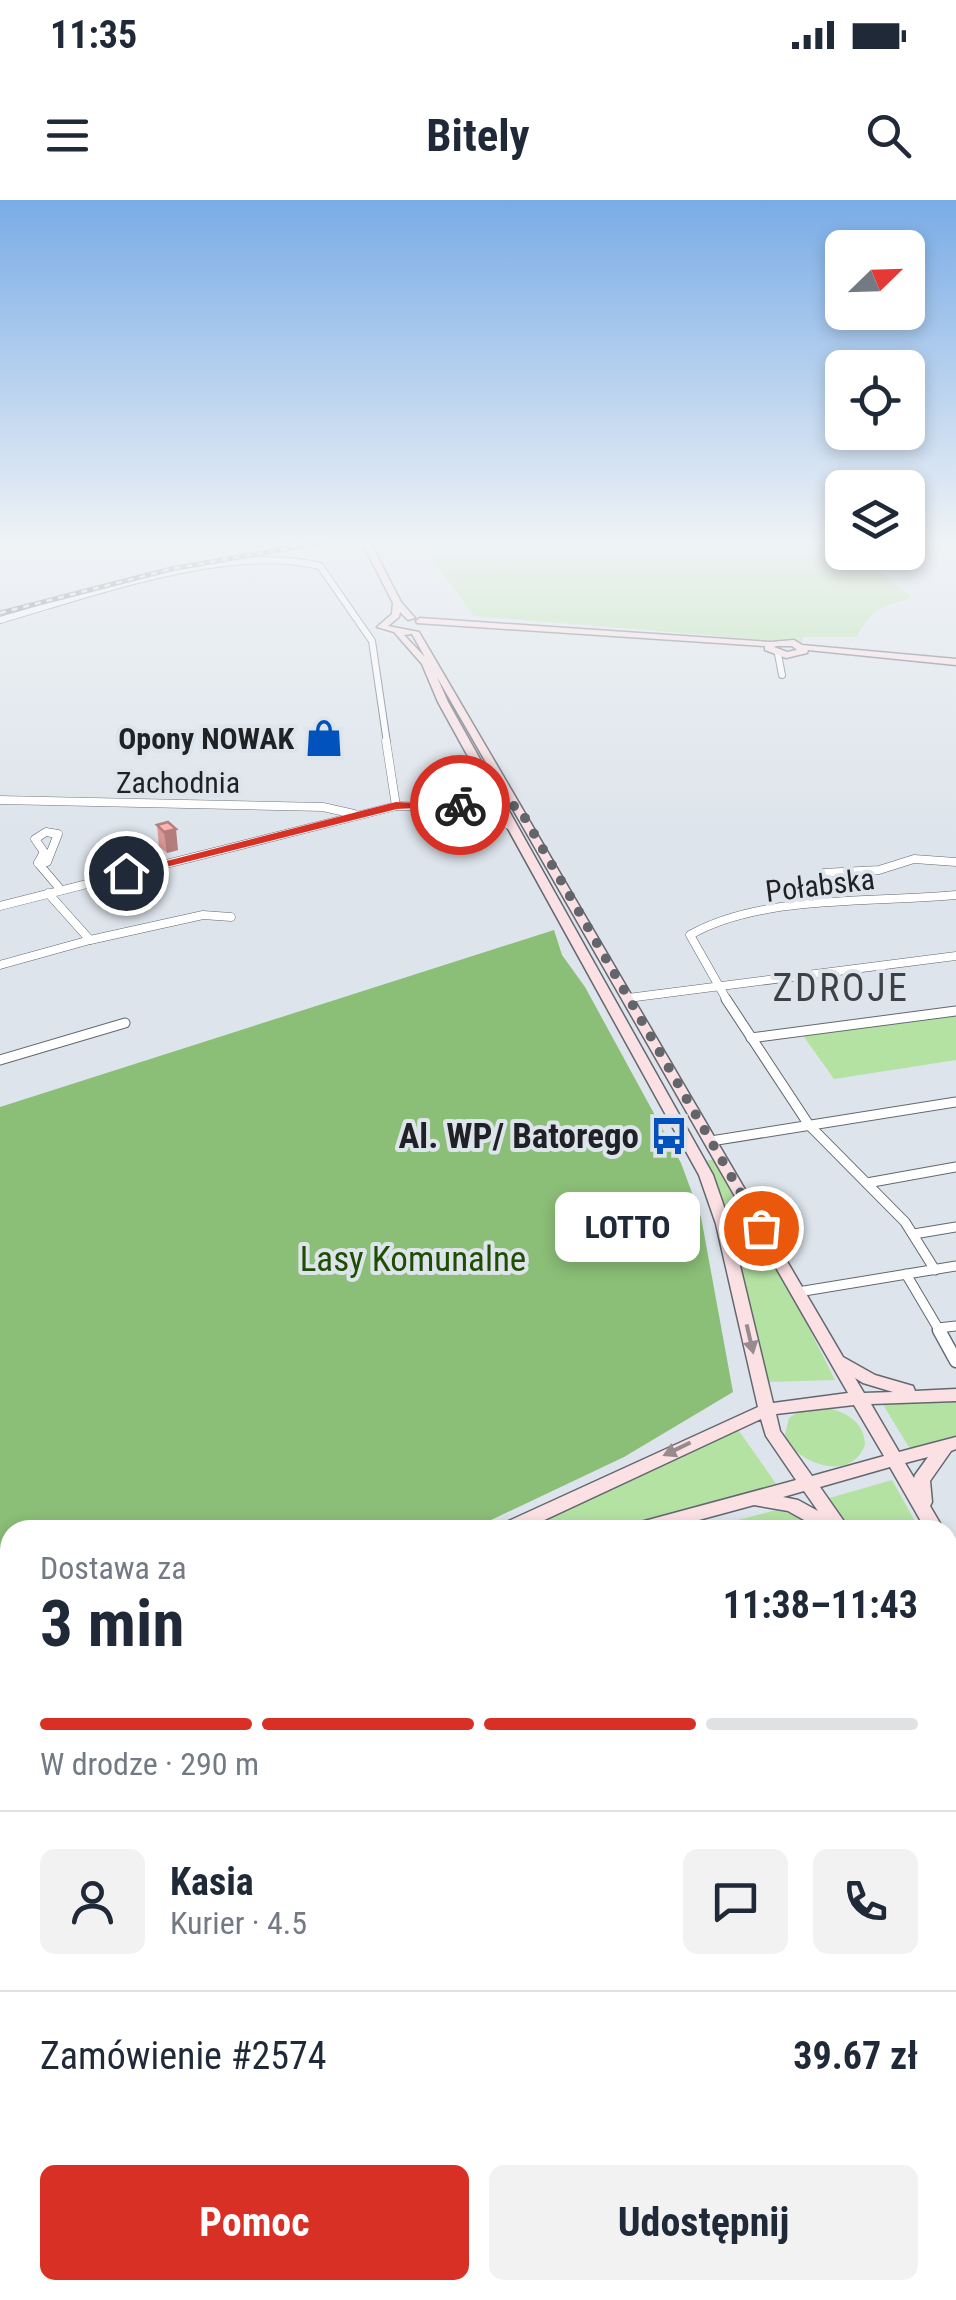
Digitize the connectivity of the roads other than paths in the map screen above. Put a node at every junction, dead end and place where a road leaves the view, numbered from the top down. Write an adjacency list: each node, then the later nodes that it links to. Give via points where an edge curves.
1 (370, 638): 15 (street)
2 (403, 638): 10 (main road, via 426,663)
3 (426, 638): 9 (main road)
4 (659, 638): 5 (main road)
5 (772, 649): 6 (main road, via 790,642); 7 (main road); 7 (street, via 782,671)
6 (803, 650): 7 (main road); 8 (main road)
7 (791, 655)
8 (956, 662)
9 (488, 754): 10 (main road); 14 (main road)
10 (472, 755): 11 (main road)
11 (491, 789): 13 (street); 16 (main road)
12 (0, 800): 17 (street, Zachodnia, via 323,807)
13 (472, 805): 15 (street); 16 (street)
14 (518, 806): 16 (street); 30 (main road)
15 (396, 807): 17 (street); 18 (street)
16 (501, 808): 18 (street); 19 (main road)
17 (355, 814): 23 (street)
18 (482, 814): 19 (street)
19 (512, 827): 32 (main road)
20 (956, 862): 22 (street, via 914,858 879,870)
21 (38, 863): 21 (street, via 44,852 35,837 58,834 47,862); 23 (street)
22 (823, 873)
23 (61, 890): 24 (street)
24 (48, 893): 26 (street); 28 (street)
25 (956, 895): 33 (street, Połabska, via 792,908 691,933)
26 (0, 906)
27 (231, 917): 28 (street, via 204,915)
28 (90, 940): 31 (street)
29 (956, 956): 33 (street)
30 (608, 963): 32 (main road); 34 (main road)
31 (0, 965)
32 (589, 966): 56 (main road, one-way to 56, via 715,1197)
33 (720, 987): 34 (street); 37 (street)
34 (628, 998): 41 (main road)
35 (956, 1011): 37 (street)
36 (125, 1023): 38 (street)
37 (751, 1038): 40 (street)
38 (0, 1060)
39 (956, 1102): 40 (street)
40 (809, 1125): 41 (street); 43 (street)
41 (711, 1141): 49 (main road)
42 (956, 1168): 43 (street)
43 (867, 1183): 45 (street)
44 (956, 1227): 45 (street)
45 (914, 1234): 47 (street)
46 (956, 1266): 47 (street)
47 (935, 1270): 48 (street)
48 (906, 1274): 49 (street); 51 (street)
49 (798, 1292): 52 (main road)
50 (956, 1326): 51 (street)
51 (938, 1328): 53 (street)
52 (834, 1355): 54 (main road, via 883,1385); 55 (main road)
53 (956, 1361)
54 (948, 1396): 55 (main road)
55 (859, 1398): 56 (main road); 58 (main road)
56 (766, 1410): 59 (main road, via 776,1442); 61 (main road, one-way to 61)
57 (951, 1444): 58 (main road); 66 (main road, via 921,1480)
58 (894, 1460): 59 (main road); 65 (main road)
59 (806, 1483): 60 (main road); 64 (main road)
60 (742, 1500): 62 (main road); 63 (main road, via 792,1504)
61 (528, 1520)
62 (672, 1520)
63 (821, 1520)
64 (832, 1520)
65 (929, 1520)
66 (930, 1520)

